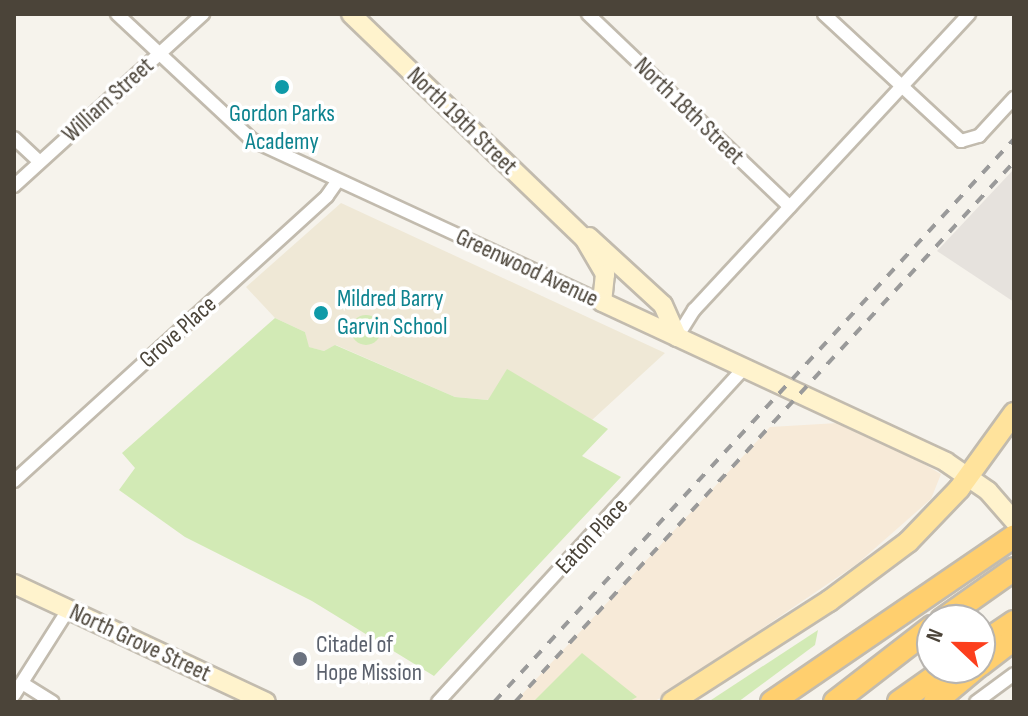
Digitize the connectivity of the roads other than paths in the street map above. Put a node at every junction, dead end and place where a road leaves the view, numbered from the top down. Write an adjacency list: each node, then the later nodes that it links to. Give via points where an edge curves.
1 (117, 14): 7 (street, Greenwood Avenue)
2 (203, 14): 7 (street, William Street)
3 (351, 14): 15 (street, North 19th Street)
4 (588, 14): 14 (street, North 18th Street)
5 (824, 14): 8 (street)
6 (969, 14): 8 (street)
7 (159, 54): 11 (street, William Street); 12 (street, Greenwood Avenue, via 247,137)
8 (901, 87): 9 (street, via 952,136 966,142 979,136); 14 (street)
9 (1014, 98)
10 (14, 138): 11 (street)
11 (40, 162): 13 (street, William Street)
12 (338, 180): 16 (street, Greenwood Avenue); 21 (street, Grove Place, via 327,196)
13 (14, 186)
14 (790, 207): 17 (street, via 694,310)
15 (574, 228): 16 (street, North 19th Street, via 605,274); 17 (street, North 19th Street, via 607,250 663,305)
16 (602, 302): 17 (street, Greenwood Avenue)
17 (677, 337): 18 (street, Greenwood Avenue)
18 (743, 369): 20 (street, Greenwood Avenue); 39 (street, Eaton Place)
19 (1014, 413): 20 (main road)
20 (969, 476): 22 (street, Greenwood Avenue); 40 (main road, via 926,525 869,572)
21 (14, 481)
22 (1012, 524): 41 (highway)
23 (1014, 569): 25 (highway)
24 (14, 584): 26 (street, North Grove Street)
25 (965, 604)
26 (68, 610): 33 (street); 38 (street, North Grove Street)
27 (1014, 622): 28 (highway)
28 (996, 634)
29 (916, 639): 42 (highway)
30 (1014, 639): 31 (highway)
31 (996, 652)
32 (1014, 674): 45 (street)
33 (22, 683): 36 (street); 37 (street)
34 (924, 684): 43 (highway)
35 (956, 684): 44 (highway)
36 (14, 695)
37 (53, 702)
38 (266, 702)
39 (438, 702)
40 (672, 702)
41 (772, 702)
42 (835, 702)
43 (899, 702)
44 (935, 702)
45 (976, 702)

